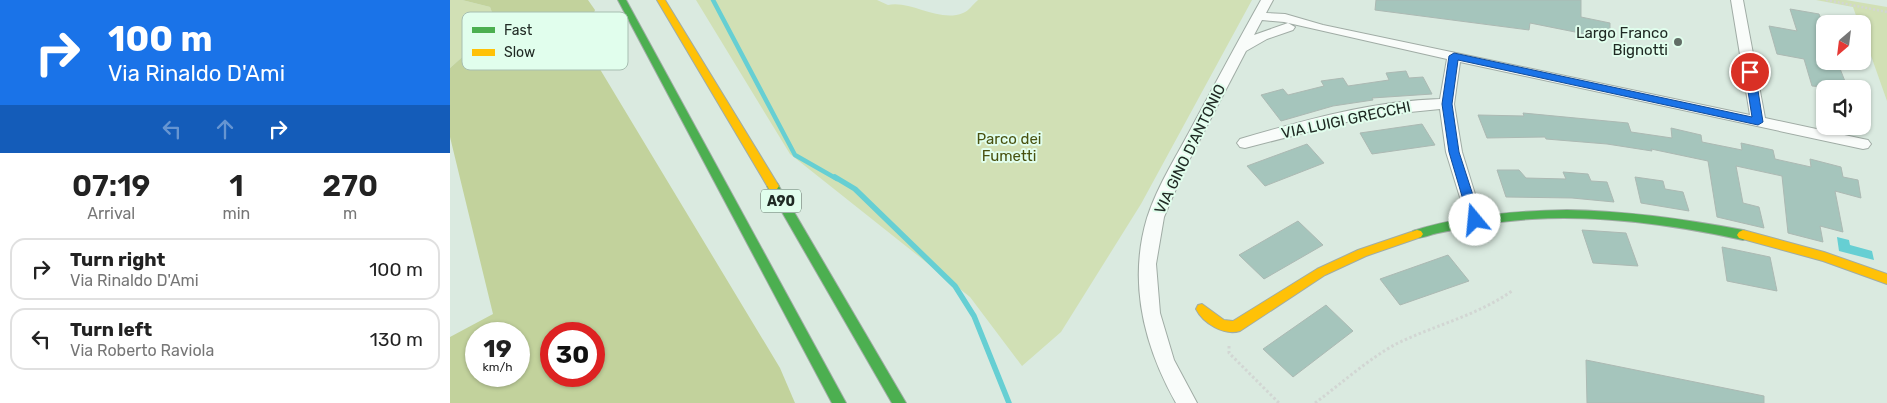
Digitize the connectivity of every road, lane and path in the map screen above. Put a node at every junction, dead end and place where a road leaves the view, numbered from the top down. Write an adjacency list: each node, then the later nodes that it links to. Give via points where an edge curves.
1 (622, 0): 20 (main road, A90)
2 (661, 0): 21 (main road, A90)
3 (1268, 0): 7 (street, VIA GINO D'ANTONIO); 8 (street)
4 (1736, 0): 12 (street)
5 (1826, 0): 6 (path)
6 (1887, 12)
7 (1258, 16): 8 (street); 9 (street, VIA GINO D'ANTONIO)
8 (1290, 23): 9 (street); 10 (street)
9 (1240, 49): 22 (street, VIA GINO D'ANTONIO, via 1175,174 1156,216 1151,239 1148,273 1154,327 1168,368)
10 (1454, 56): 11 (street); 12 (street)
11 (1447, 104): 13 (street, VIA LUIGI GRECCHI, via 1374,111); 15 (street, via 1454,152)
12 (1758, 122): 14 (street)
13 (1245, 143)
14 (1863, 144)
15 (1475, 220): 16 (main road, via 1583,213 1662,220 1780,244); 19 (main road, via 1404,237 1363,252 1299,284 1241,324)
16 (1887, 279)
17 (1512, 291): 24 (path, via 1498,303 1375,356)
18 (1202, 309): 19 (main road, via 1215,322)
19 (1229, 328): 23 (path, via 1229,353)
20 (839, 403)
21 (900, 403)
22 (1187, 403)
23 (1278, 403)
24 (1315, 403)

